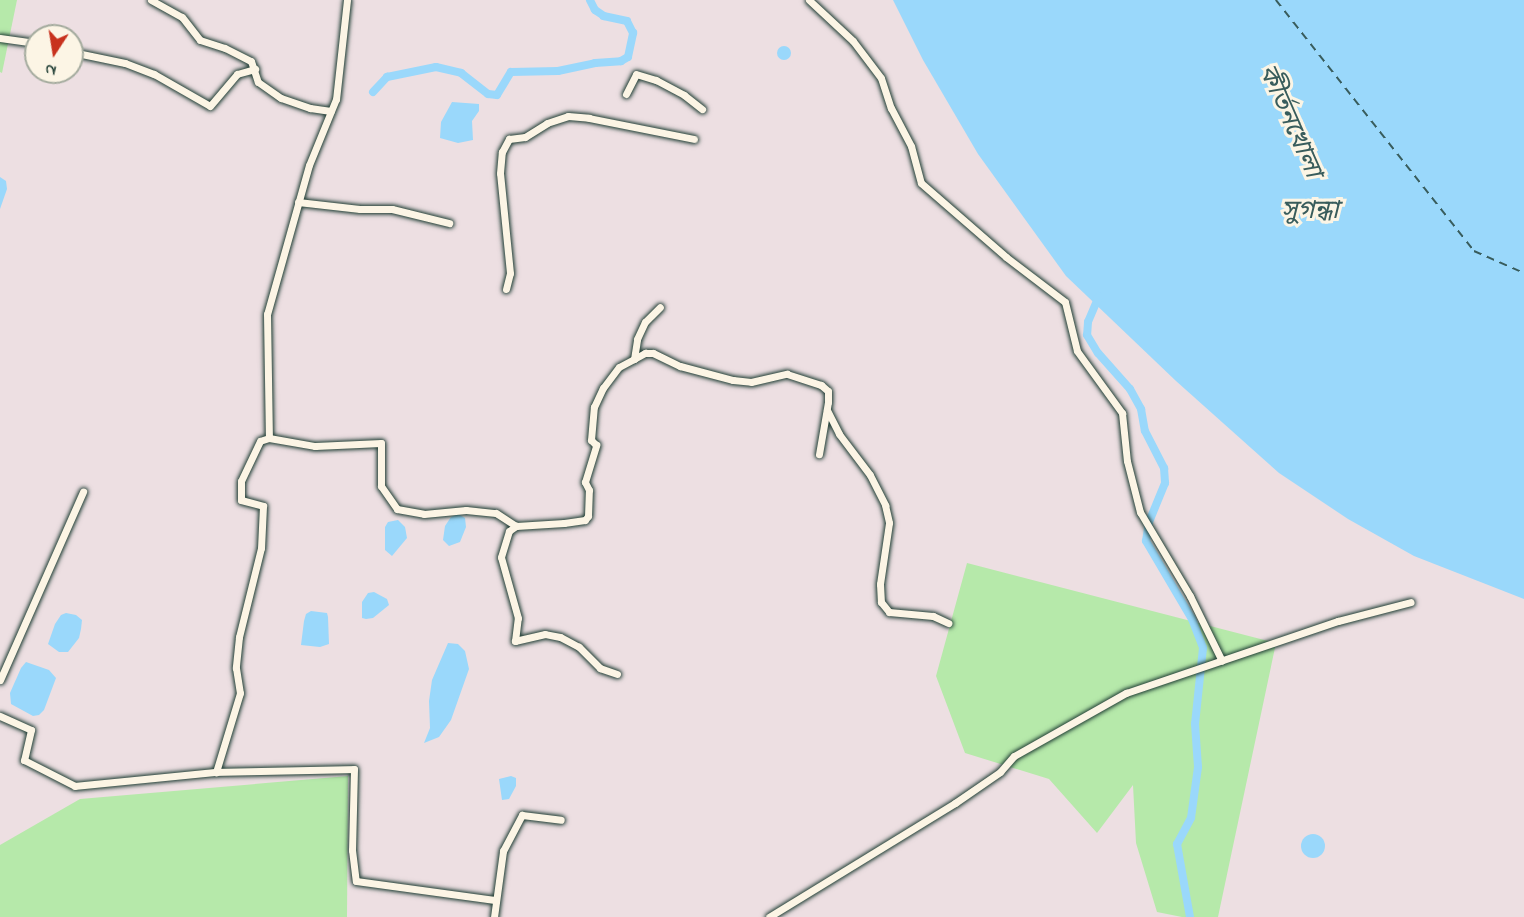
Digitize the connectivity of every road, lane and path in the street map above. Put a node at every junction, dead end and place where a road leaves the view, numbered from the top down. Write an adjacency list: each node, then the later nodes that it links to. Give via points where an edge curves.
1 (151, 0): 7 (street, via 182,17 200,40 251,61)
2 (347, 0): 10 (street, via 340,72)
3 (808, 0): 24 (street, via 853,41 881,78 911,146 921,183 1065,302 1077,351 1122,413 1127,461 1140,512)
4 (0, 38): 5 (street)
5 (24, 41)
6 (84, 54): 7 (street, via 154,74 210,106 237,74)
7 (255, 69): 10 (street, via 258,82 281,98 303,107)
8 (626, 94): 9 (street, via 636,74 684,94)
9 (702, 109)
10 (331, 111): 12 (street)
11 (694, 139): 14 (street, via 568,116 525,137 508,139 500,173 510,273)
12 (298, 202): 13 (street, via 392,209); 18 (street, via 267,314)
13 (449, 223)
14 (506, 289)
15 (660, 307): 16 (street, via 645,322)
16 (634, 359): 17 (street, via 653,353 680,366 751,382 787,374 828,391); 21 (street, via 619,367 594,407 591,440 596,445 585,482 589,490 588,516 564,523)
17 (827, 410): 19 (street); 23 (street, via 838,434 874,481 885,505 889,523 881,602 889,612 933,616)
18 (269, 438): 21 (street, via 315,446 381,443 381,486 397,509 424,514 466,510 496,513); 28 (street, via 260,441 241,481 241,500 263,506 261,548 239,637 236,668 240,693)
19 (819, 454)
20 (83, 492): 26 (street)
21 (516, 526): 25 (street, via 509,531 501,557 518,618 515,641 545,634 560,637 579,647 600,668)
22 (1411, 602): 24 (street, via 1338,621)
23 (948, 623)
24 (1222, 661): 32 (street, via 1126,693 1014,756 1000,772 955,803)
25 (617, 674)
26 (0, 680)
27 (0, 716): 28 (street, via 31,730 24,760 75,786)
28 (216, 772): 30 (street, via 354,769 351,850 356,881)
29 (561, 820): 30 (street, via 522,815 503,851)
30 (495, 900): 31 (street)
31 (494, 917)
32 (769, 917)

